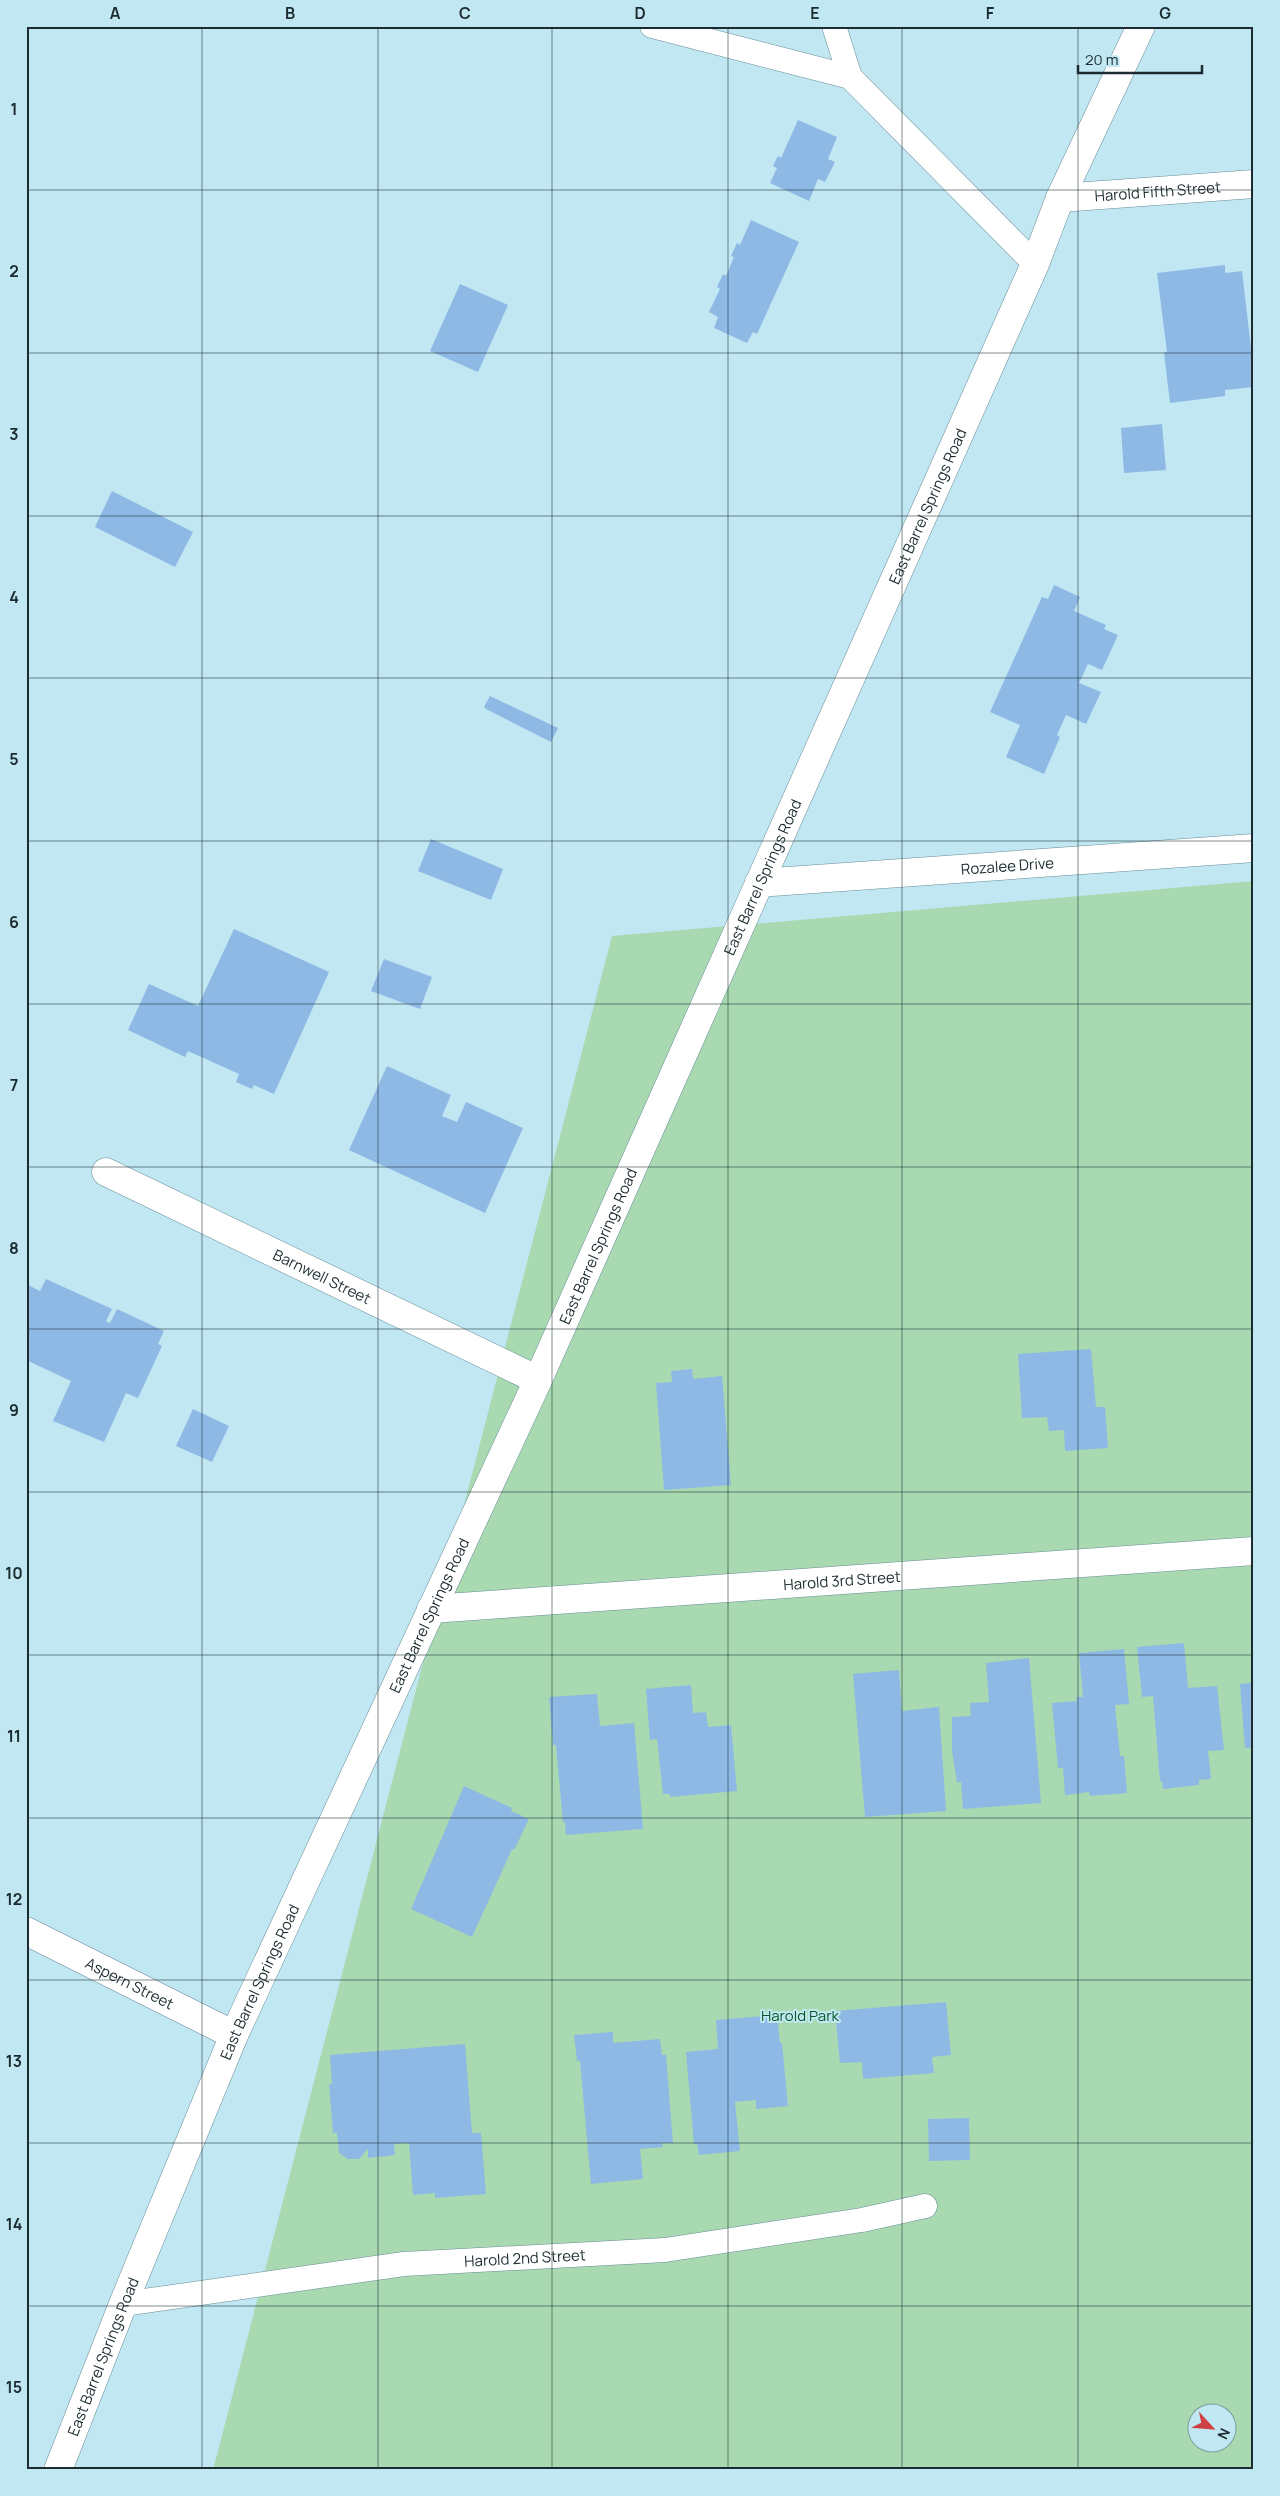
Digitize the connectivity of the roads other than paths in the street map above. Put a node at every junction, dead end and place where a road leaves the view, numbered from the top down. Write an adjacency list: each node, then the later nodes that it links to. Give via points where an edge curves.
1 (652, 26): 4 (lane)
2 (834, 26): 4 (lane)
3 (1141, 26): 6 (street, East Barrel Springs Road)
4 (850, 77): 7 (lane)
5 (1254, 184): 6 (street, Harold Fifth Street)
6 (1060, 198): 7 (street, East Barrel Springs Road)
7 (1034, 264): 9 (street, East Barrel Springs Road)
8 (1254, 848): 9 (street, Rozalee Drive)
9 (759, 883): 11 (street, East Barrel Springs Road)
10 (106, 1172): 11 (street, Barnwell Street)
11 (538, 1380): 13 (street, East Barrel Springs Road)
12 (1254, 1551): 13 (street, Harold 3rd Street)
13 (431, 1609): 15 (street, East Barrel Springs Road)
14 (26, 1931): 15 (street, Aspern Street)
15 (234, 2035): 17 (street, East Barrel Springs Road)
16 (925, 2206): 17 (lane, Harold 2nd Street, via 862,2220 665,2250 404,2264)
17 (123, 2304): 18 (street, East Barrel Springs Road)
18 (58, 2470)

